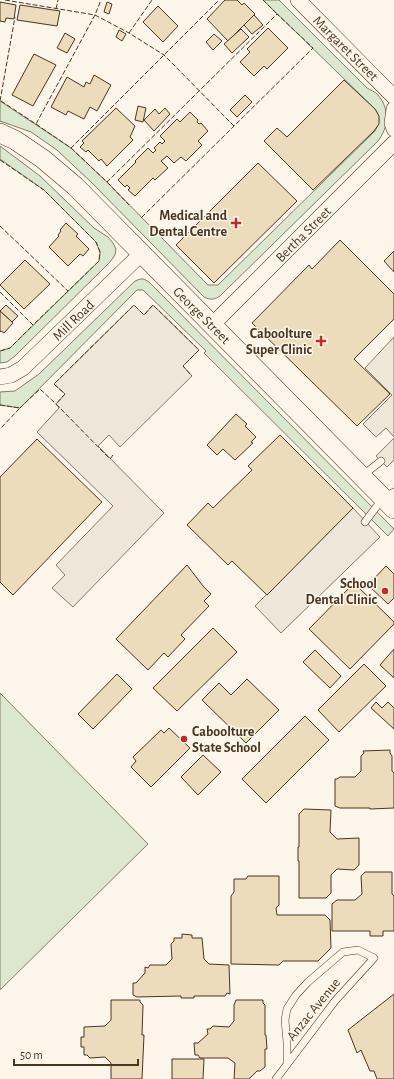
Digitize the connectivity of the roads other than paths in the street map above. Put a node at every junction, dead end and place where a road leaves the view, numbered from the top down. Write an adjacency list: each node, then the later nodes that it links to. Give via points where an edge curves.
1 (298, 0): 2 (street, Margaret Street)
2 (394, 97)
3 (394, 109): 4 (street)
4 (394, 129)
5 (0, 133): 7 (street, George Street, via 43,159 75,186)
6 (394, 143): 8 (street, Bertha Street)
7 (141, 254): 8 (street, George Street); 9 (street, Mill Road, via 23,368 11,376)
8 (212, 325): 11 (street, George Street)
9 (0, 377)
10 (381, 462): 11 (lane)
11 (362, 476): 12 (street, George Street)
12 (390, 499): 13 (lane)
13 (365, 522)
14 (287, 1063): 14 (lane, Anzac Avenue, via 335,1001 374,958 358,950 343,952 296,995 287,1009 285,1020); 15 (lane, Anzac Avenue)
15 (276, 1079)

